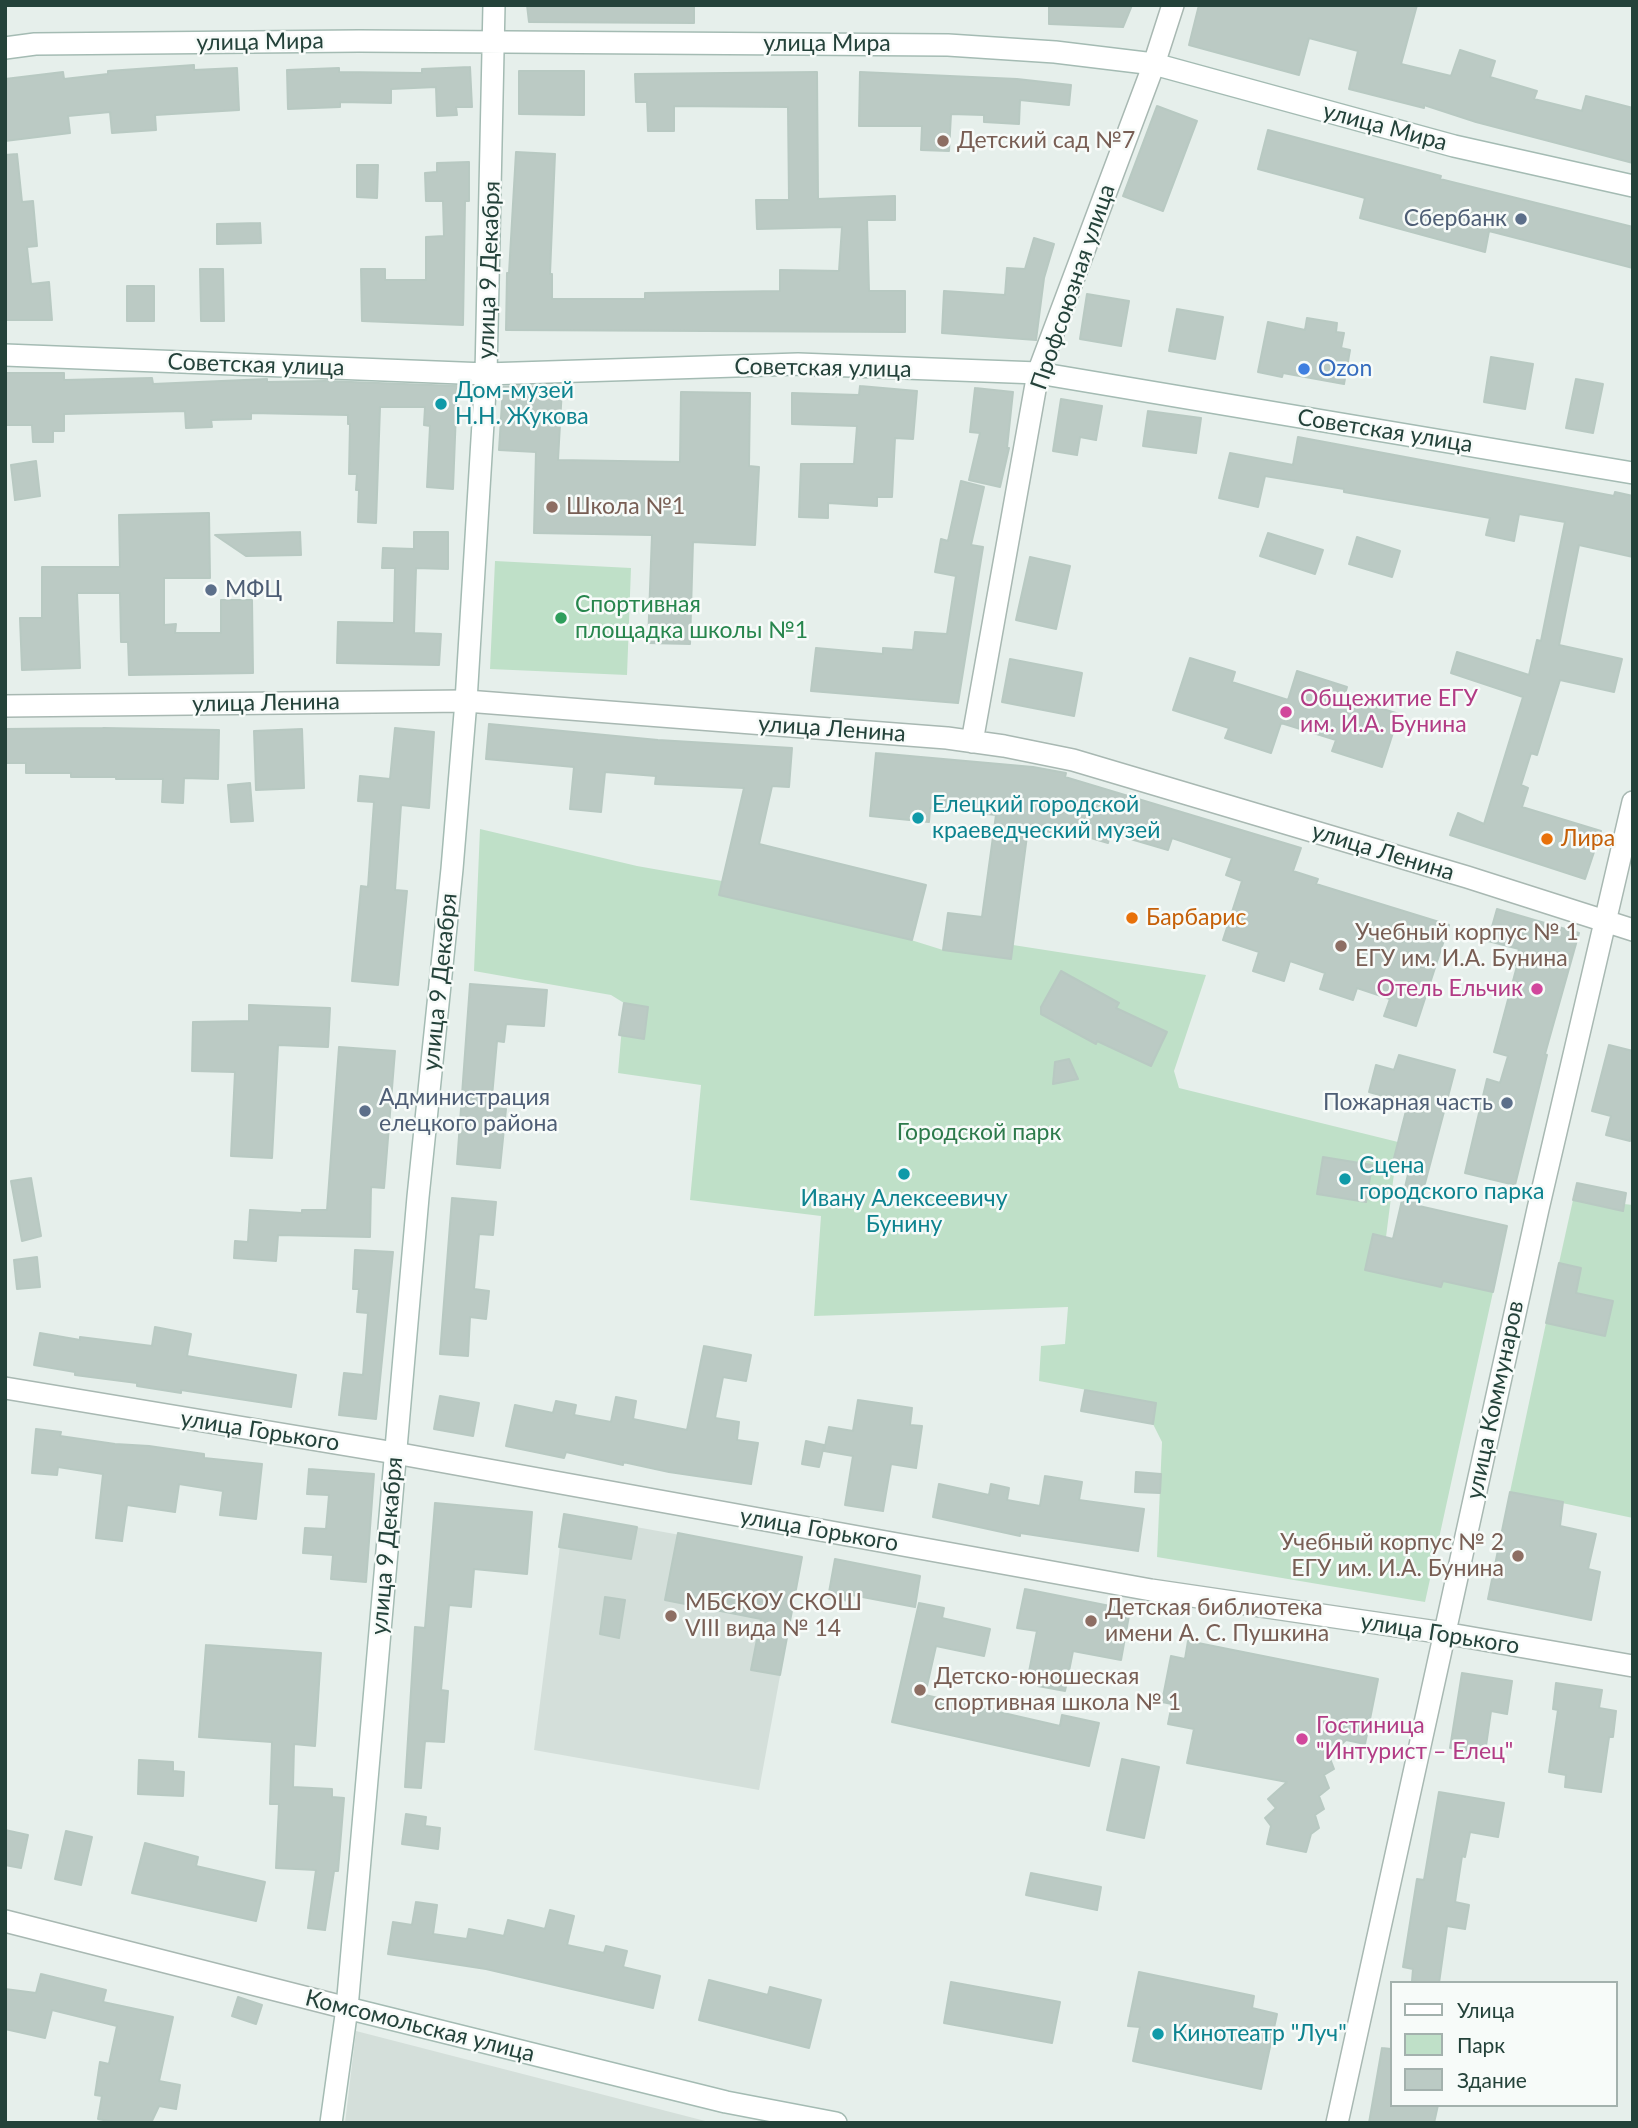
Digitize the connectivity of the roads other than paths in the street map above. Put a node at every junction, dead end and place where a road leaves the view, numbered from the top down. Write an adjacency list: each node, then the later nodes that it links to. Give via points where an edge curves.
1 (494, 5): 3 (street, улица 9 Декабря)
2 (1173, 5): 5 (street, Профсоюзная улица)
3 (495, 43): 4 (street, улица Мира, via 35,44); 5 (street, улица Мира, via 948,45); 9 (street, улица 9 Декабря)
4 (5, 48)
5 (1154, 64): 6 (street, улица Мира, via 1454,146); 8 (street, Профсоюзная улица)
6 (1633, 186)
7 (5, 355): 9 (street, Советская улица)
8 (1038, 373): 9 (street, Советская улица, via 798,364); 10 (street, Советская улица); 13 (street, Профсоюзная улица)
9 (486, 374): 11 (street, улица 9 Декабря)
10 (1633, 473)
11 (466, 701): 12 (street, улица Ленина); 13 (street, улица Ленина); 18 (street, улица 9 Декабря)
12 (5, 706)
13 (972, 742): 15 (street, улица Ленина, via 1073,760)
14 (1633, 802): 15 (street, улица Коммунаров)
15 (1605, 921): 16 (street, улица Ленина); 19 (street, улица Коммунаров)
16 (1633, 930)
17 (5, 1388): 18 (street, улица Горького)
18 (395, 1453): 19 (street, улица Горького, via 1151,1590); 22 (street, улица 9 Декабря)
19 (1444, 1633): 20 (street, улица Горького); 25 (street, улица Коммунаров)
20 (1633, 1666)
21 (5, 1921): 22 (street, Комсомольская улица)
22 (347, 2008): 23 (street, улица 9 Декабря); 24 (street, Комсомольская улица, via 726,2102)
23 (331, 2123)
24 (836, 2123)
25 (1337, 2123)

